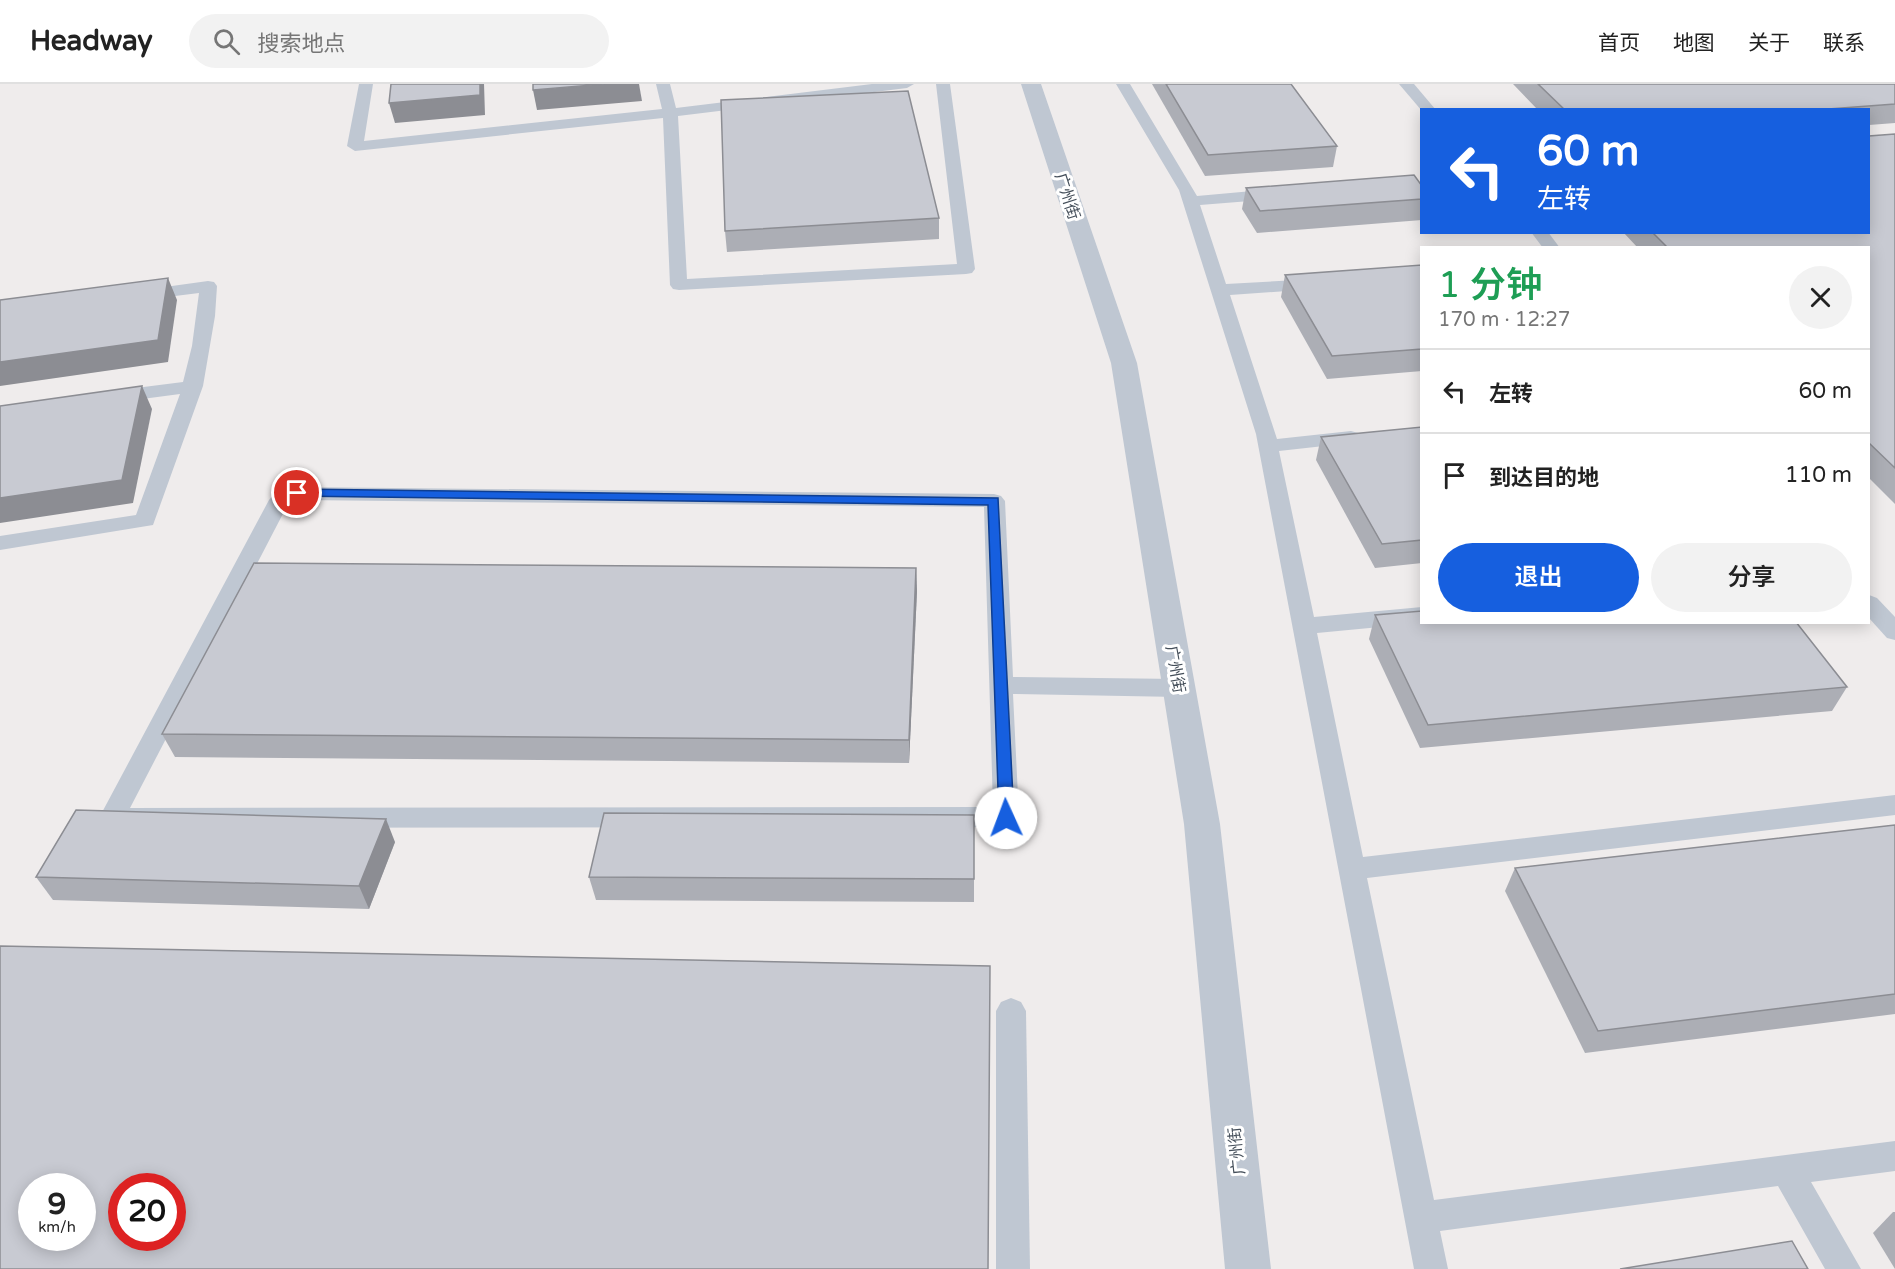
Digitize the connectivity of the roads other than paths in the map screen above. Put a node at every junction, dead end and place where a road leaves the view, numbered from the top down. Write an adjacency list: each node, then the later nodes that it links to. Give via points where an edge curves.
1 (366, 84): 9 (lane, via 355,146)
2 (663, 84): 9 (lane)
3 (907, 84): 9 (lane)
4 (943, 84): 9 (lane, via 966,269 680,285)
5 (1031, 84): 27 (street, 广州街, via 1124,363)
6 (1123, 84): 11 (lane)
7 (1407, 84): 8 (lane)
8 (1427, 108)
9 (670, 113)
10 (1295, 193): 11 (lane)
11 (1191, 201): 15 (lane)
12 (1541, 234): 13 (lane)
13 (1550, 246)
14 (1327, 283): 15 (lane)
15 (1220, 290): 20 (lane)
16 (127, 298): 17 (lane, via 208,286 207,314)
17 (193, 386): 18 (lane); 21 (lane, via 145,520)
18 (91, 400)
19 (1375, 434): 20 (lane)
20 (1268, 446): 24 (lane)
21 (0, 543)
22 (1870, 604): 25 (lane)
23 (1420, 615): 24 (lane)
24 (1304, 626): 29 (lane)
25 (1895, 632)
26 (1001, 685): 26 (lane, via 994,501 297,493 280,500 112,818 1006,818); 27 (lane)
27 (1179, 688): 35 (street, 广州街, via 1202,824)
28 (1895, 805): 29 (lane)
29 (1351, 869): 33 (lane)
30 (1011, 1011): 34 (lane)
31 (1895, 1156): 32 (lane)
32 (1786, 1170): 33 (lane); 37 (lane)
33 (1420, 1218): 36 (lane)
34 (1013, 1269)
35 (1248, 1269)
36 (1431, 1269)
37 (1844, 1269)

